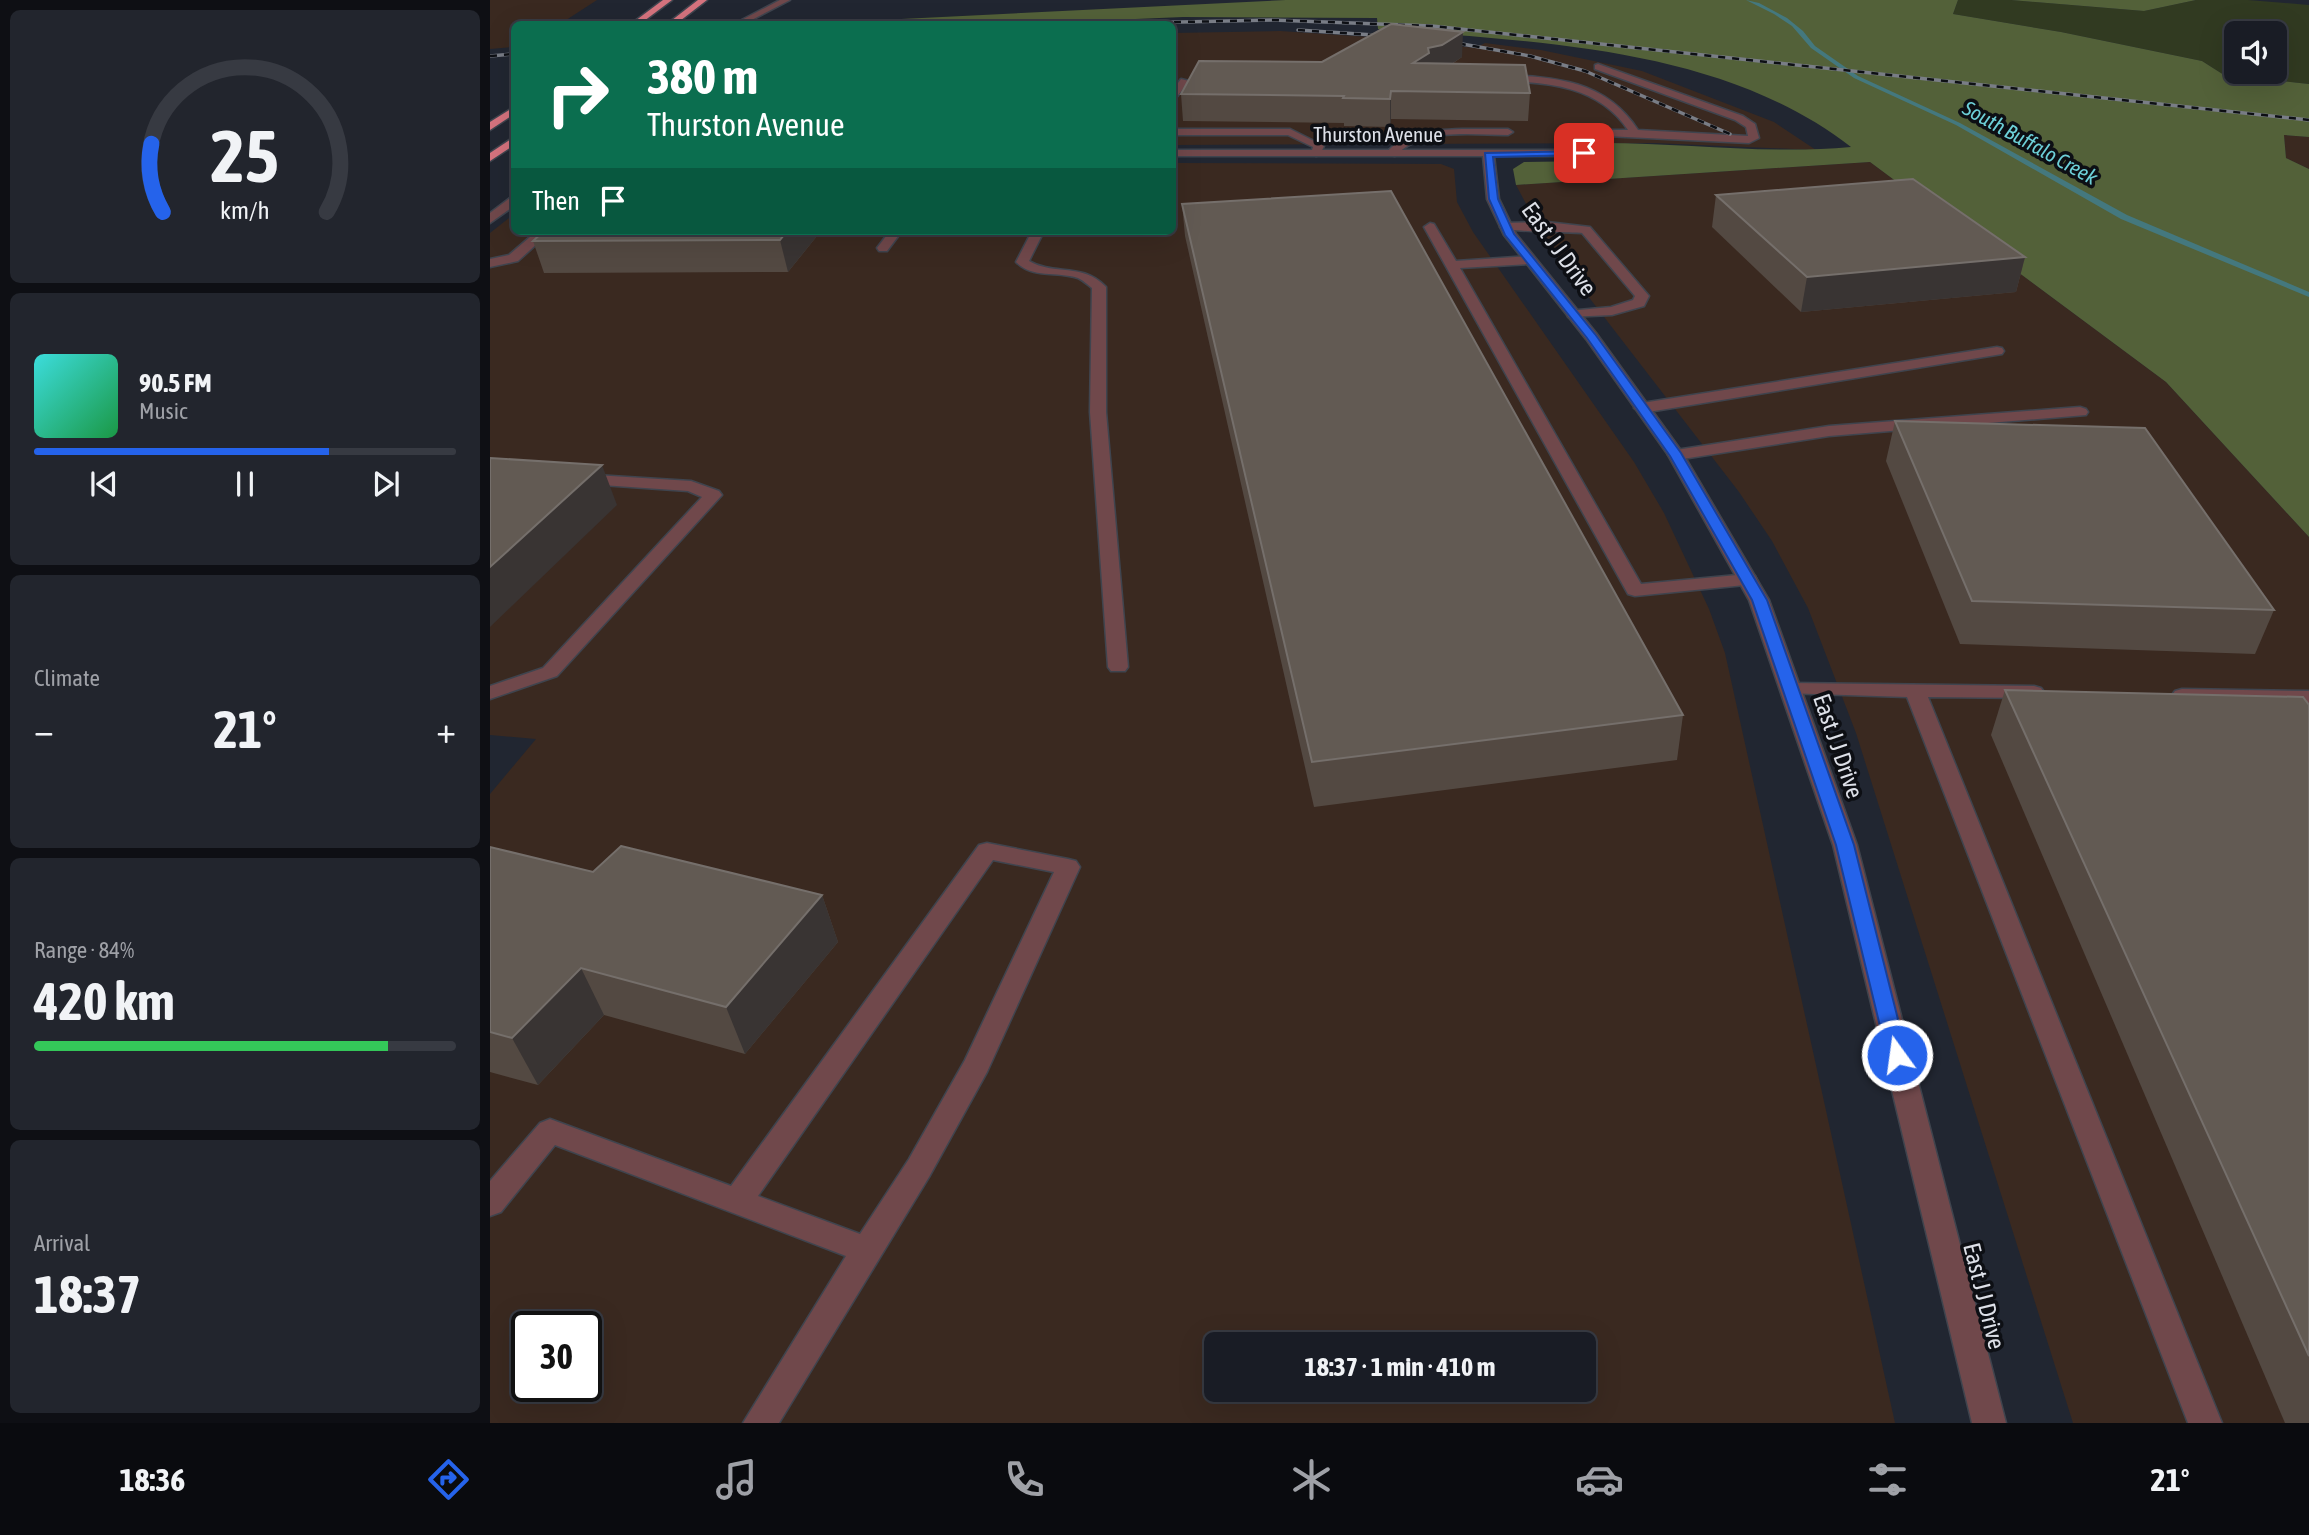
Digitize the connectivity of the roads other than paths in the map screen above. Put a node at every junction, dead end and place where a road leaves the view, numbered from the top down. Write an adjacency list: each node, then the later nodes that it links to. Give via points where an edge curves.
1 (668, 0): 4 (highway)
2 (703, 0): 5 (highway)
3 (786, 0): 6 (street)
4 (639, 21)
5 (675, 21)
6 (744, 21)
7 (1598, 67): 15 (street, via 1739,118 1751,126 1755,138)
8 (1485, 77): 15 (street, via 1536,79 1602,96 1627,117)
9 (1184, 81): 10 (street)
10 (1176, 94)
11 (511, 112): 12 (highway)
12 (490, 127)
13 (1508, 131): 19 (street, via 1424,134 1398,144)
14 (1176, 132): 18 (street, via 1290,132 1319,146)
15 (1635, 133): 20 (street, Thurston Avenue, via 1585,138 1584,153)
16 (511, 142): 21 (highway)
17 (1176, 153): 18 (street, Thurston Avenue)
18 (1316, 153): 19 (street, Thurston Avenue)
19 (1391, 154): 20 (street, Thurston Avenue)
20 (1488, 155): 25 (street, East J J Drive, via 1493,199)
21 (490, 158)
22 (511, 203): 23 (street)
23 (490, 219)
24 (1430, 227): 32 (street)
25 (1506, 227): 30 (street, East J J Drive); 33 (street, via 1586,230 1642,296 1639,303)
26 (540, 235): 31 (street, via 513,258)
27 (892, 235): 29 (street)
28 (1036, 235): 40 (street, via 1022,262 1034,269 1082,275 1099,287 1098,412)
29 (883, 248)
30 (1530, 260): 32 (street); 33 (street, East J J Drive)
31 (490, 263)
32 (1452, 265): 39 (street, via 1635,590)
33 (1573, 314): 35 (street, East J J Drive)
34 (1997, 351): 35 (street)
35 (1642, 408): 37 (street, East J J Drive)
36 (2080, 412): 37 (street, via 1829,430)
37 (1676, 455): 39 (street, East J J Drive)
38 (558, 478): 43 (street, via 691,486 713,495 550,672)
39 (1748, 580): 41 (street, East J J Drive)
40 (1118, 667)
41 (1791, 689): 42 (street); 51 (street, East J J Drive, via 1845,845)
42 (1915, 691): 44 (street); 52 (street)
43 (490, 693)
44 (2052, 693)
45 (2162, 694): 46 (street)
46 (2309, 697)
47 (737, 1201): 48 (street, via 550,1131); 49 (street); 49 (street, via 987,851 1068,867 977,1064)
48 (490, 1203)
49 (867, 1250): 50 (street)
50 (760, 1423)
51 (1989, 1423)
52 (2205, 1423)

